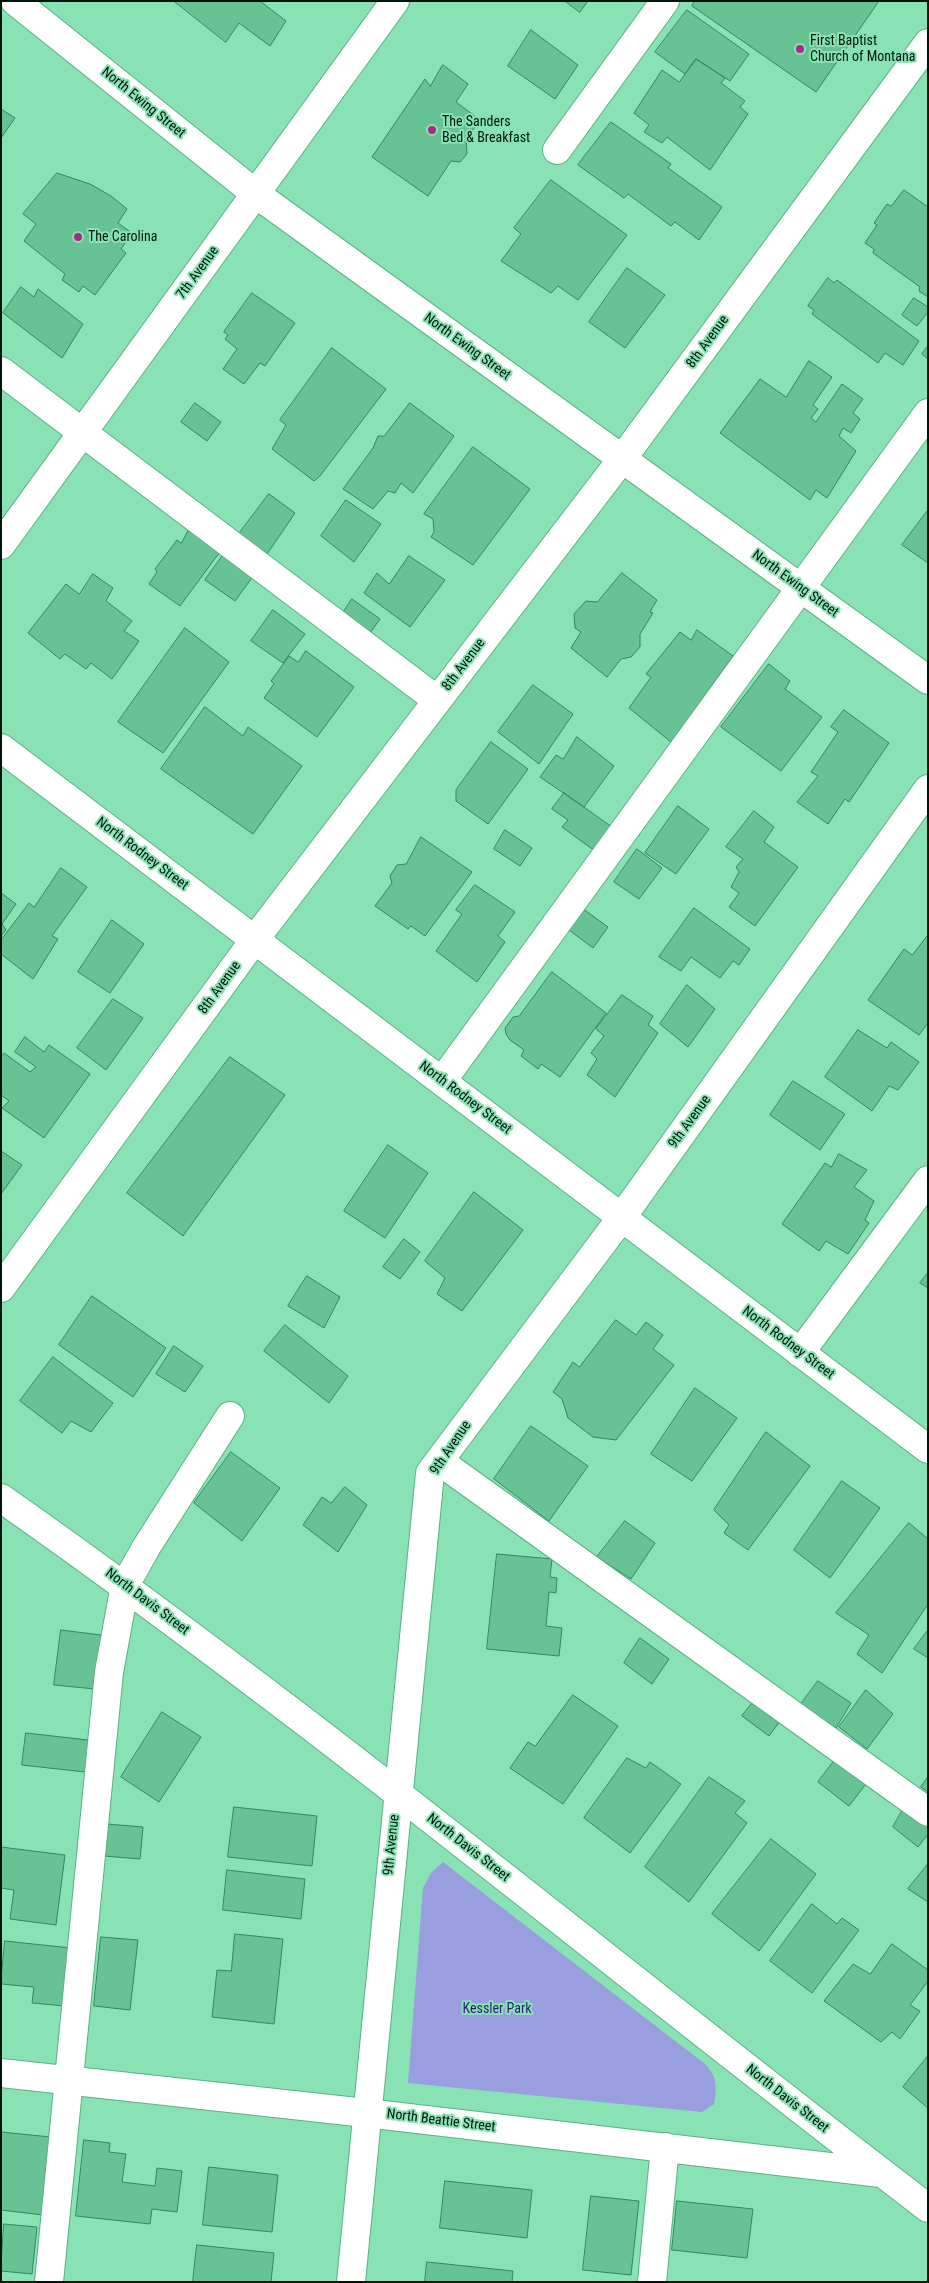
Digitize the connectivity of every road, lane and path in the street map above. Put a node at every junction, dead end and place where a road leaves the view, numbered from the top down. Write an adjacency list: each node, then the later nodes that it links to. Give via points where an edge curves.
1 (15, 1): 6 (street, North Ewing Street)
2 (395, 1): 6 (street, 7th Avenue)
3 (665, 1): 5 (street)
4 (928, 43): 10 (street, 8th Avenue)
5 (557, 150)
6 (256, 194): 9 (street, 7th Avenue); 10 (street, North Ewing Street)
7 (1, 371): 9 (street)
8 (928, 413): 12 (street)
9 (83, 432): 11 (street, 7th Avenue); 14 (street)
10 (622, 459): 12 (street, North Ewing Street); 14 (street, 8th Avenue)
11 (1, 545)
12 (799, 588): 13 (street, North Ewing Street); 18 (street)
13 (928, 680)
14 (438, 700): 17 (street, 8th Avenue)
15 (1, 748): 17 (street, North Rodney Street)
16 (928, 789): 20 (street, 9th Avenue)
17 (255, 940): 18 (street, North Rodney Street); 21 (street, 8th Avenue)
18 (442, 1081): 20 (street, North Rodney Street)
19 (928, 1180): 22 (street)
20 (622, 1217): 22 (street, North Rodney Street); 25 (street, 9th Avenue)
21 (1, 1288)
22 (800, 1353): 24 (street, North Rodney Street)
23 (230, 1416): 27 (street)
24 (928, 1449)
25 (440, 1461): 28 (street, 9th Avenue, via 430,1473); 29 (street)
26 (1, 1498): 27 (street, North Davis Street)
27 (125, 1585): 28 (street, North Davis Street); 31 (street, via 109,1672)
28 (397, 1793): 32 (street, 9th Avenue); 34 (street, North Davis Street)
29 (928, 1812)
30 (1, 2073): 31 (street, North Beattie Street)
31 (69, 2081): 32 (street, North Beattie Street); 36 (street)
32 (366, 2113): 33 (street, North Beattie Street); 37 (street, 9th Avenue)
33 (665, 2148): 34 (street, North Beattie Street); 38 (street)
34 (881, 2173): 35 (street, North Davis Street)
35 (928, 2208)
36 (48, 2282)
37 (351, 2282)
38 (652, 2282)

